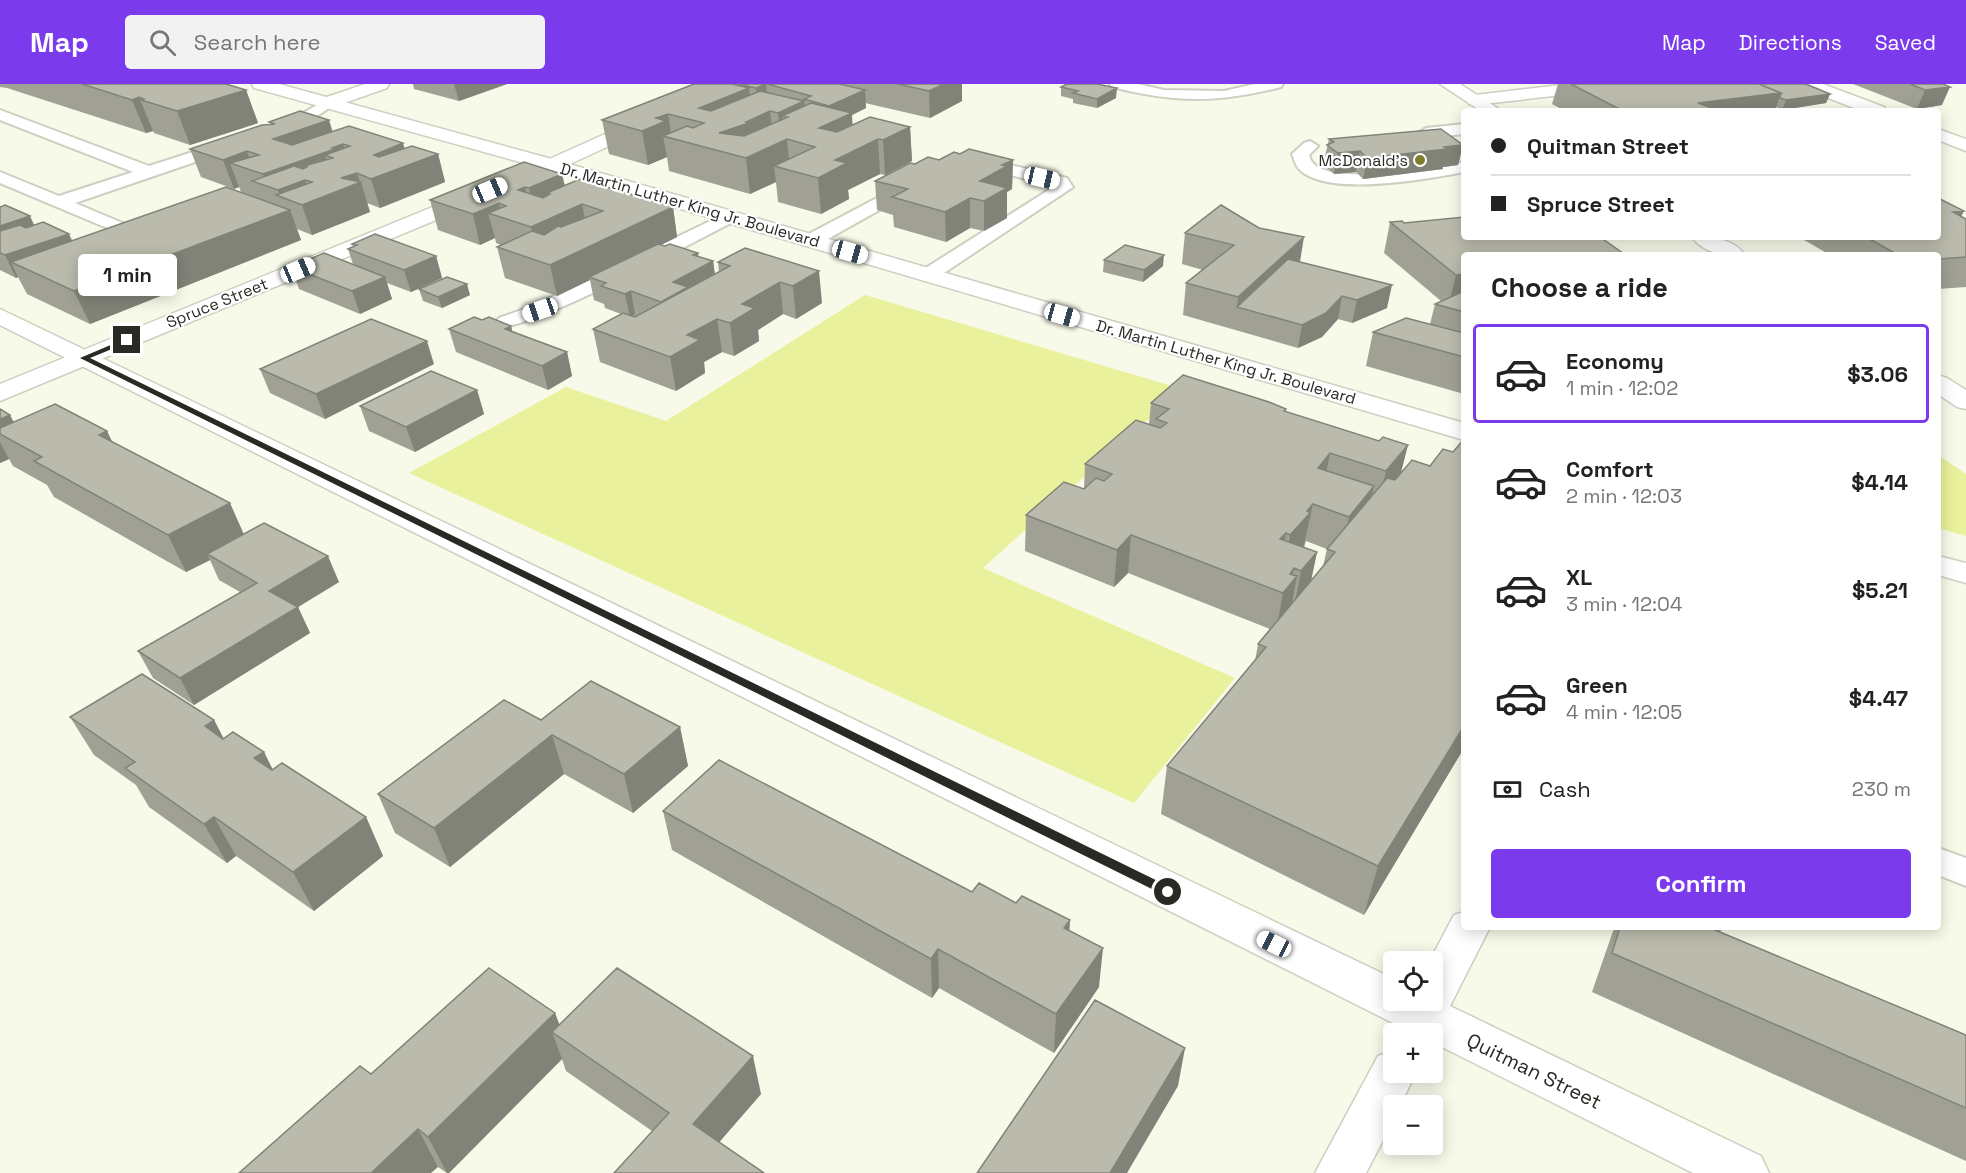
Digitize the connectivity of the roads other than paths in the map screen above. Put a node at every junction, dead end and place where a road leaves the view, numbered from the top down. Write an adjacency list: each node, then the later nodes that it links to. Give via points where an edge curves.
1 (260, 84): 10 (street, Dr. Martin Luther King Jr. Boulevard)
2 (381, 84): 10 (street)
3 (1117, 84): 4 (lane, via 1164,94 1224,95)
4 (1276, 84)
5 (1448, 84): 9 (street)
6 (1614, 84): 9 (street)
7 (1808, 84): 12 (street)
8 (722, 85): 22 (street, Spruce Street)
9 (1475, 100): 11 (street)
10 (327, 103): 16 (lane, via 300,121); 22 (street, Dr. Martin Luther King Jr. Boulevard)
11 (1488, 108)
12 (1870, 108)
13 (0, 115): 24 (lane)
14 (1461, 129): 15 (lane)
15 (1426, 133)
16 (262, 134)
17 (1941, 135): 19 (street)
18 (239, 141): 24 (lane)
19 (1966, 145)
20 (1310, 146): 23 (lane, via 1300,154 1306,168 1342,179 1361,181)
21 (956, 160): 33 (lane, via 1061,182 1064,187)
22 (552, 165): 28 (street, Dr. Martin Luther King Jr. Boulevard); 36 (street, Spruce Street)
23 (1461, 167)
24 (149, 172): 27 (lane)
25 (927, 176): 31 (lane)
26 (0, 177): 27 (lane)
27 (59, 202): 29 (lane)
28 (729, 217): 31 (street, Dr. Martin Luther King Jr. Boulevard); 35 (lane, via 540,310)
29 (119, 228)
30 (1708, 240): 32 (street)
31 (810, 241): 33 (street, Dr. Martin Luther King Jr. Boulevard)
32 (1729, 252)
33 (928, 275): 40 (street, Dr. Martin Luther King Jr. Boulevard)
34 (0, 316): 36 (street, Quitman Street)
35 (506, 322)
36 (84, 358): 38 (street, Spruce Street); 46 (street, Quitman Street)
37 (1941, 385): 39 (street)
38 (0, 393)
39 (1966, 400)
40 (1461, 431)
41 (1941, 566): 42 (street)
42 (1966, 573)
43 (1941, 862): 44 (lane)
44 (1966, 872)
45 (1467, 930): 46 (street)
46 (1425, 1012): 49 (street, Quitman Street)
47 (1388, 1083): 48 (street)
48 (1340, 1173)
49 (1744, 1173)

